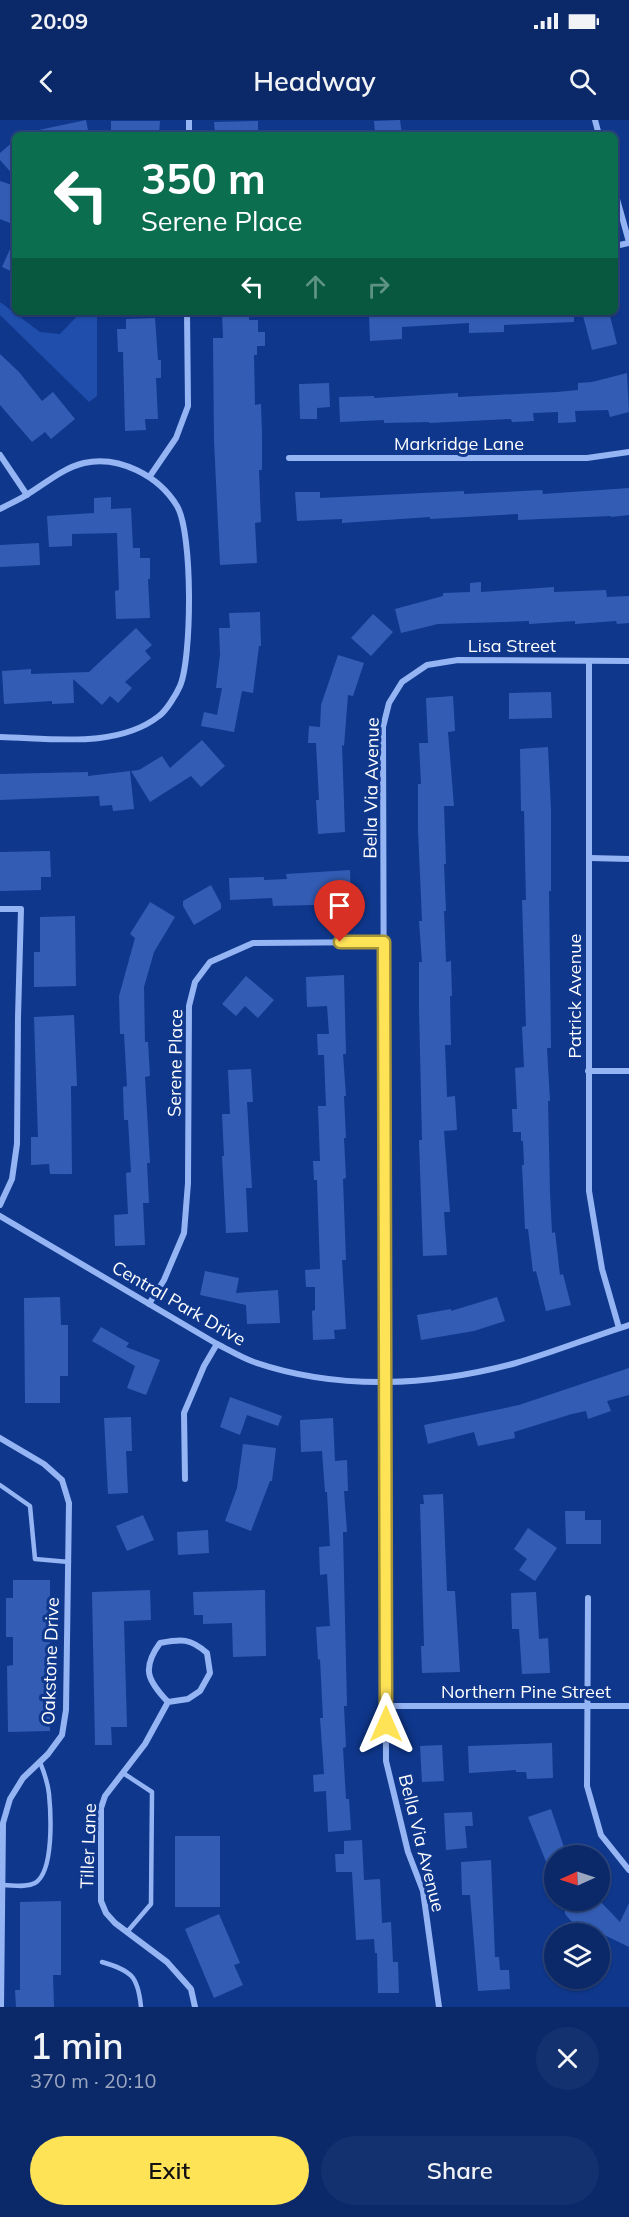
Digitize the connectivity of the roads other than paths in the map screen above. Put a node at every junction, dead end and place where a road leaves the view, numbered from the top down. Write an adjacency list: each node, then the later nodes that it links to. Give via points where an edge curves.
1 (618, 203): 2 (street)
2 (629, 242)
3 (187, 315): 7 (street, via 188,406 176,438)
4 (629, 452): 6 (street, Markridge Lane, via 587,458)
5 (0, 455): 8 (street)
6 (289, 458)
7 (150, 476): 8 (street, via 119,463 84,463); 13 (street, via 178,507 187,547 187,653 180,686 161,715 132,732 100,739)
8 (27, 495): 9 (street)
9 (0, 509)
10 (589, 660): 11 (street, Lisa Street); 12 (street, Lisa Street, via 458,660 427,665); 14 (street, Patrick Avenue)
11 (629, 661)
12 (402, 682): 17 (street, Bella Via Avenue, via 388,703 383,727)
13 (0, 737)
14 (590, 858): 15 (street); 18 (street, Patrick Avenue)
15 (629, 859)
16 (0, 909): 20 (street, via 21,909 17,1144 12,1179)
17 (384, 942): 22 (street, Serene Place, via 253,943 210,962 195,982 189,1006 184,1233); 26 (street, Bella Via Avenue)
18 (588, 1071): 19 (street); 24 (street, Patrick Avenue, via 589,1191 602,1269)
19 (629, 1071)
20 (0, 1205)
21 (0, 1216): 22 (street, Central Park Drive)
22 (149, 1304): 25 (street, Central Park Drive)
23 (629, 1325): 24 (street, Central Park Drive)
24 (619, 1328): 26 (street, Central Park Drive, via 517,1362 443,1379)
25 (217, 1344): 26 (street, Central Park Drive, via 252,1362 297,1375); 28 (street, via 184,1413)
26 (385, 1383): 33 (street, Bella Via Avenue)
27 (0, 1438): 30 (street, Oakstone Drive, via 44,1464 62,1480 69,1503)
28 (185, 1479)
29 (0, 1485): 30 (lane, via 30,1506 35,1559)
30 (69, 1562): 36 (street, Oakstone Drive, via 66,1710 62,1735)
31 (588, 1598): 34 (street)
32 (168, 1702): 32 (street, via 153,1686 148,1670 151,1655 160,1643 194,1642 207,1653 210,1673 200,1691 188,1699); 37 (street, Tiller Lane, via 145,1744)
33 (386, 1706): 34 (street, Northern Pine Street); 45 (street, Bella Via Avenue, via 386,1761 408,1852 423,1892)
34 (587, 1706): 35 (street, Northern Pine Street); 38 (street, via 587,1786 601,1836)
35 (629, 1706)
36 (40, 1762): 39 (street, Oakstone Drive, via 23,1778 10,1799 3,1822); 39 (lane, via 49,1794 46,1868 42,1877 28,1886)
37 (123, 1773): 40 (street, Tiller Lane, via 101,1808 101,1901 106,1913); 40 (lane, via 152,1792 151,1904)
38 (629, 1870)
39 (3, 1885): 42 (street, Oakstone Drive)
40 (127, 1932): 44 (street, Tiller Lane, via 167,1962 191,1989)
41 (102, 1962): 43 (lane, via 133,1975)
42 (1, 2007)
43 (141, 2007)
44 (195, 2007)
45 (439, 2007)

